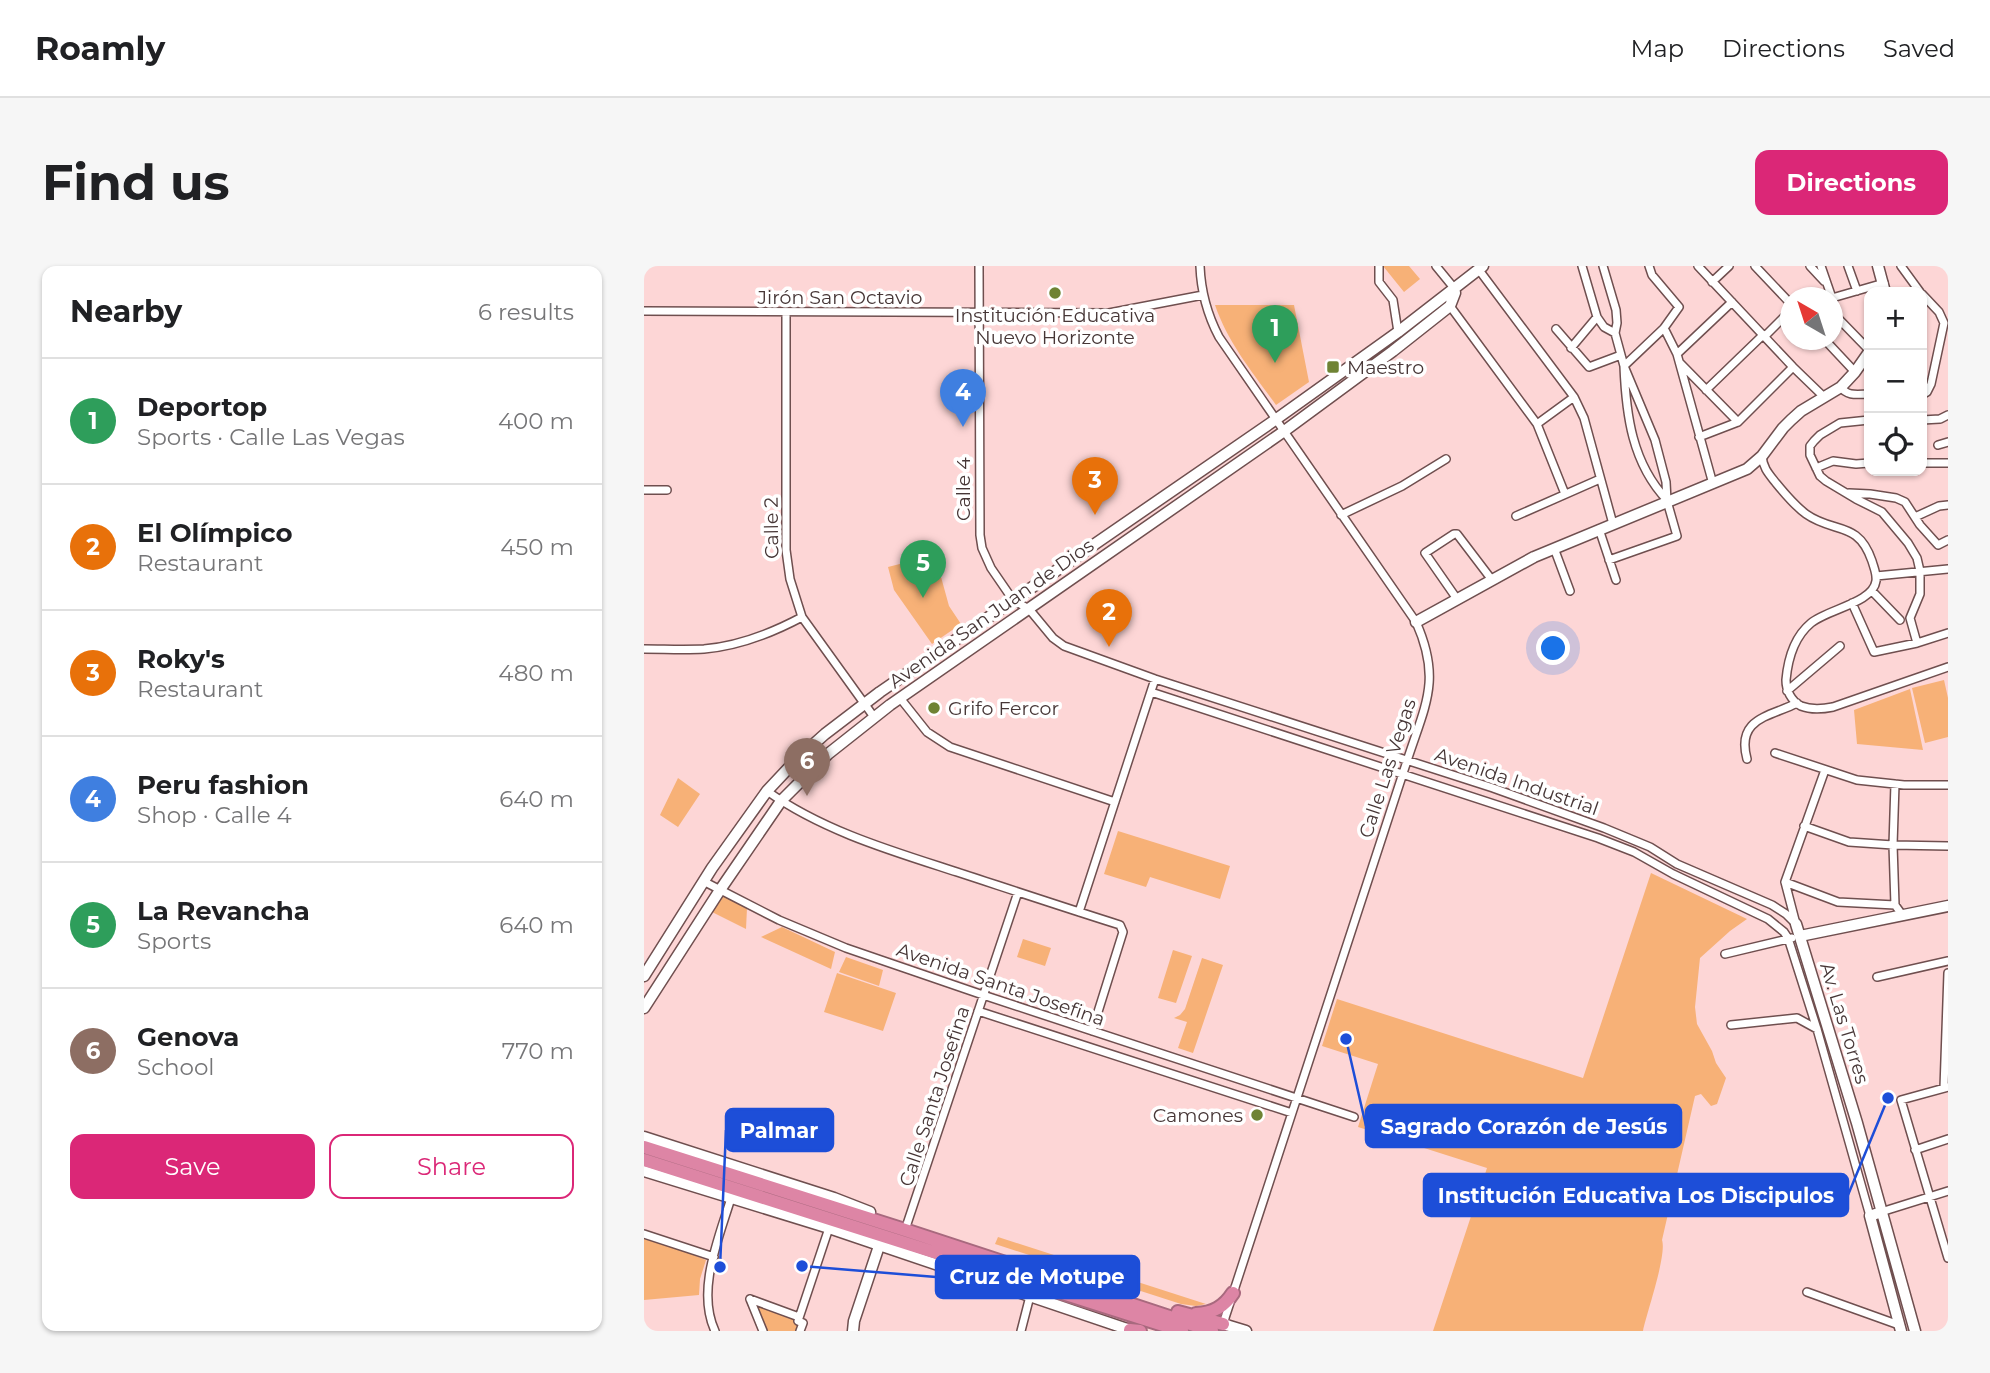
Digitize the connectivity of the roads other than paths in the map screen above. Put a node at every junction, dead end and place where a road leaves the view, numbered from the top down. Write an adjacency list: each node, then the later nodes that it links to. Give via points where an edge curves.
1 (979, 266): 33 (street, Calle 4)
2 (1200, 266): 26 (street, Calle Las Vegas)
3 (1379, 266): 40 (street, via 1379,282 1393,300)
4 (1436, 266): 22 (street)
5 (1582, 266): 35 (street)
6 (1603, 266): 41 (street, via 1616,310)
7 (1649, 266): 38 (street, via 1679,307)
8 (1698, 266): 17 (street)
9 (1729, 266): 17 (street)
10 (1755, 266): 25 (street)
11 (1810, 266): 18 (street)
12 (1821, 266): 18 (street)
13 (1848, 266): 24 (street)
14 (1880, 266): 20 (main road)
15 (1901, 266): 21 (street)
16 (1481, 268): 22 (main road, Avenida San Juan de Dios); 56 (street)
17 (1713, 282): 29 (street)
18 (1827, 284): 19 (street)
19 (1828, 287)
20 (1884, 287)
21 (1917, 287)
22 (1454, 288): 30 (main road); 40 (main road, Avenida San Juan de Dios)
23 (1864, 290): 24 (street)
24 (1857, 291): 27 (street)
25 (1780, 292)
26 (1203, 295): 33 (street, Jirón San Octavio, via 1109,313); 59 (street, Calle Las Vegas, via 1224,346)
27 (1843, 295)
28 (1927, 298): 34 (street)
29 (1732, 302): 42 (street); 47 (street)
30 (1450, 306): 63 (street); 64 (main road, Avenida San Juan de Dios)
31 (644, 311): 32 (street, Jirón San Octavio)
32 (786, 313): 33 (street, Jirón San Octavio); 101 (street, Calle 2, via 786,550)
33 (979, 313): 98 (street, Calle 4, via 979,535 990,568)
34 (1944, 313): 52 (street)
35 (1597, 317): 41 (street); 43 (street)
36 (1780, 321): 42 (street)
37 (1843, 324): 45 (street)
38 (1664, 328): 47 (street); 49 (street)
39 (1556, 329): 43 (street)
40 (1398, 332): 59 (main road, Avenida San Juan de Dios)
41 (1615, 333): 46 (street)
42 (1764, 336): 50 (street); 54 (street)
43 (1571, 348): 46 (street, via 1589,368)
44 (1834, 350): 51 (street)
45 (1868, 350)
46 (1621, 355): 49 (street)
47 (1678, 358): 54 (street); 65 (street)
48 (1864, 358): 51 (main road)
49 (1623, 366): 80 (street, via 1655,440); 80 (street, via 1629,425 1646,472)
50 (1793, 367): 57 (street); 62 (street)
51 (1855, 372): 53 (main road)
52 (1927, 386)
53 (1841, 387): 55 (street, via 1849,394); 57 (main road)
54 (1706, 390): 62 (street)
55 (1864, 394)
56 (1574, 397): 63 (street); 74 (street)
57 (1824, 397): 68 (main road, via 1791,420)
58 (1948, 415): 60 (street)
59 (1275, 420): 64 (street, Calle Las Vegas); 98 (main road, Avenida San Juan de Dios)
60 (1927, 420)
61 (1864, 421): 73 (street, via 1840,424 1820,435 1810,446)
62 (1738, 422): 65 (street)
63 (1537, 424): 79 (street)
64 (1283, 432): 82 (street, Calle Las Vegas); 100 (main road, Avenida San Juan de Dios)
65 (1699, 437): 75 (street)
66 (1948, 442): 67 (street)
67 (1938, 445)
68 (1762, 456): 75 (main road, via 1738,474); 92 (street, via 1766,471 1797,506 1860,538)
69 (1446, 459): 82 (street)
70 (1864, 463): 73 (street, via 1833,461)
71 (1927, 463): 72 (street)
72 (1948, 463)
73 (1816, 468): 78 (street, via 1826,481)
74 (1600, 480): 79 (street); 85 (street)
75 (1713, 484): 80 (main road)
76 (644, 490): 77 (street)
77 (667, 490)
78 (1848, 493): 84 (street, via 1896,498 1905,502); 91 (street, via 1882,512 1908,542)
79 (1565, 494): 83 (street)
80 (1667, 501): 85 (main road); 89 (street, via 1677,536)
81 (1948, 505): 84 (street)
82 (1341, 515): 103 (street, Calle Las Vegas)
83 (1516, 516)
84 (1915, 517): 87 (street, via 1938,545)
85 (1613, 524): 86 (main road)
86 (1599, 530): 88 (main road); 89 (street)
87 (1948, 540)
88 (1555, 548): 93 (main road); 95 (street)
89 (1609, 561): 94 (street)
90 (1948, 569): 91 (street)
91 (1920, 571): 92 (street); 105 (street, via 1920,594 1910,618)
92 (1876, 576): 96 (street)
93 (1492, 580): 97 (main road); 97 (street, via 1454,534 1425,553)
94 (1616, 580)
95 (1570, 591)
96 (1872, 591): 99 (street); 102 (street)
97 (1457, 599): 103 (main road)
98 (1013, 600): 100 (street, Calle 4); 111 (main road, Avenida San Juan de Dios)
99 (1852, 603): 105 (street, via 1874,652); 110 (street, via 1825,614 1801,633 1789,659)
100 (1029, 609): 109 (street, Avenida Industrial, via 1064,646); 113 (main road, Avenida San Juan de Dios)
101 (802, 617): 107 (street, via 764,635 727,645); 115 (street, Calle 2)
102 (1900, 620)
103 (1416, 622): 120 (street, Calle Las Vegas, via 1429,658 1430,689)
104 (1948, 633): 105 (street)
105 (1917, 643)
106 (1840, 646): 110 (street)
107 (644, 649)
108 (1948, 667): 114 (street, via 1833,707)
109 (1155, 679): 112 (street); 120 (street, Avenida Industrial)
110 (1787, 691): 114 (street)
111 (880, 692): 115 (main road, Avenida San Juan de Dios); 116 (main road)
112 (1151, 692): 122 (street); 127 (street)
113 (900, 698): 116 (main road, Avenida San Juan de Dios); 127 (street, via 927,732 950,747)
114 (1797, 703): 119 (street, via 1762,718 1746,733)
115 (864, 704): 117 (street, Calle 2); 125 (main road, Avenida San Juan de Dios, via 818,740)
116 (890, 705): 117 (main road, Avenida San Juan de Dios)
117 (874, 717): 126 (main road, Avenida San Juan de Dios)
118 (1775, 753): 121 (street)
119 (1747, 759)
120 (1407, 761): 122 (street, Calle Las Vegas); 139 (street, Avenida Industrial, via 1650,847 1677,864 1772,905)
121 (1825, 770): 123 (street, via 1857,780); 128 (street)
122 (1403, 773): 141 (street, via 1634,852 1768,919); 154 (street, Calle Las Vegas)
123 (1895, 784): 124 (street); 129 (street)
124 (1948, 785)
125 (767, 791): 126 (street); 131 (main road, Avenida San Juan de Dios)
126 (781, 801): 133 (main road, Avenida San Juan de Dios); 134 (street, via 830,827)
127 (1115, 802): 137 (street)
128 (1804, 826): 129 (street, via 1846,841); 132 (street)
129 (1893, 845): 130 (street); 135 (street)
130 (1948, 846)
131 (703, 881): 133 (street, Avenida Santa Josefina); 145 (main road, Avenida San Juan de Dios)
132 (1784, 882): 135 (street, via 1838,902); 139 (street)
133 (720, 890): 147 (street, Avenida Santa Josefina, via 846,948); 148 (main road, Avenida San Juan de Dios)
134 (1018, 892): 137 (street); 147 (street, Calle Santa Josefina)
135 (1895, 905): 138 (street)
136 (1948, 906): 138 (main road)
137 (1079, 912): 152 (street, via 1120,925 1123,932)
138 (1903, 916): 140 (main road)
139 (1796, 924): 140 (main road, Av. Las Torres)
140 (1800, 936): 141 (street); 167 (main road, Av. Las Torres)
141 (1788, 938): 142 (street); 151 (street, Av. Las Torres)
142 (1725, 954)
143 (1948, 961): 146 (street)
144 (1948, 973): 153 (street)
145 (644, 976)
146 (1877, 977)
147 (984, 995): 149 (street, Calle Santa Josefina); 152 (street, Avenida Santa Josefina)
148 (644, 1008)
149 (978, 1011): 155 (street, Avenida Santa Josefina); 170 (street, Calle Santa Josefina)
150 (1731, 1025): 151 (street, via 1797,1018)
151 (1817, 1029): 168 (street, Av. Las Torres)
152 (1092, 1031): 154 (street, Avenida Santa Josefina)
153 (1946, 1088): 160 (street, via 1901,1100)
154 (1297, 1098): 155 (street, Calle Las Vegas); 156 (street, Avenida Santa Josefina)
155 (1292, 1113): 176 (street, Calle Las Vegas)
156 (1354, 1117)
157 (644, 1137): 166 (main road)
158 (1948, 1139): 160 (street)
159 (644, 1147): 170 (highway)
160 (1915, 1150): 164 (street)
161 (644, 1160): 190 (highway)
162 (644, 1171): 165 (main road)
163 (1948, 1191): 164 (street)
164 (1930, 1197): 167 (street); 174 (street)
165 (731, 1198): 169 (main road); 173 (street)
166 (870, 1212): 170 (highway)
167 (1881, 1212): 168 (main road); 183 (main road, Av. Las Torres)
168 (1870, 1216): 182 (main road, Av. Las Torres)
169 (829, 1228): 172 (main road); 180 (street)
170 (900, 1228): 178 (highway)
171 (644, 1234): 173 (street)
172 (879, 1246): 177 (main road); 187 (main road)
173 (714, 1257): 184 (street, via 707,1292)
174 (1948, 1258)
175 (1807, 1292): 182 (street)
176 (1233, 1293): 179 (highway, via 1214,1311); 181 (street, Calle Las Vegas)
177 (1030, 1296): 188 (street); 189 (main road)
178 (1105, 1297): 179 (highway); 191 (highway)
179 (1185, 1314): 181 (highway)
180 (798, 1319): 185 (street, via 750,1299); 186 (street, via 803,1323)
181 (1223, 1324): 192 (main road)
182 (1900, 1328): 183 (main road)
183 (1918, 1330)
184 (715, 1331)
185 (763, 1331)
186 (800, 1331)
187 (853, 1331)
188 (1021, 1331)
189 (1133, 1331)
190 (1182, 1331)
191 (1212, 1331)
192 (1246, 1331)

